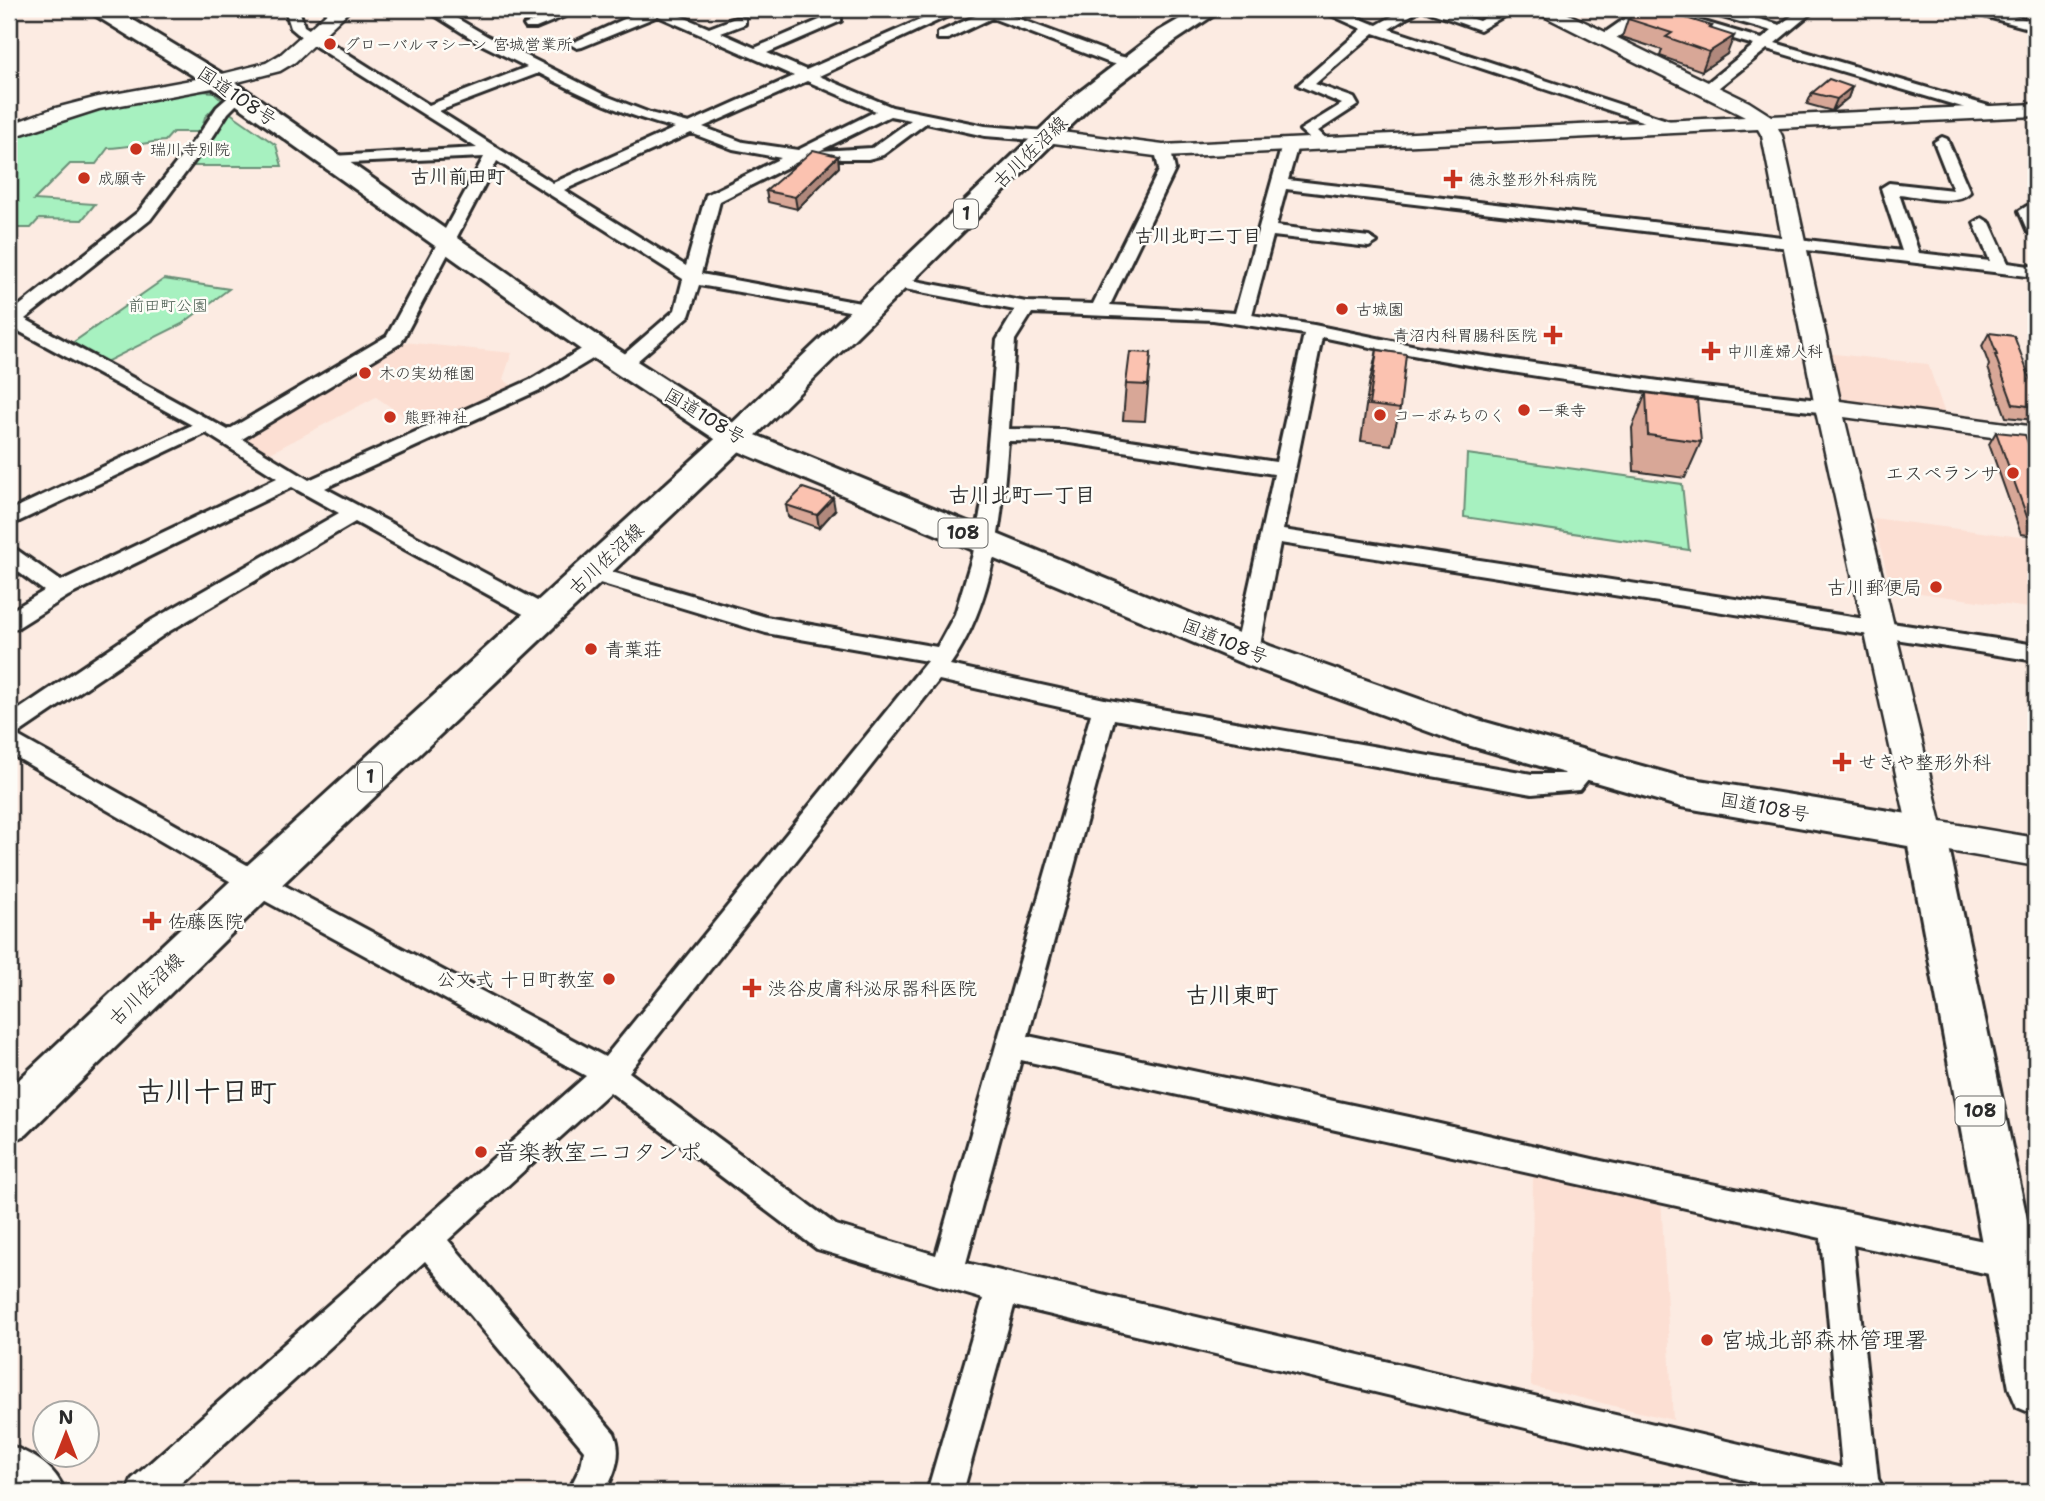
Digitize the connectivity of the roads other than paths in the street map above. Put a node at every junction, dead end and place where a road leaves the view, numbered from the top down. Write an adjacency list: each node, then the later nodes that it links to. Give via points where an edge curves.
1 (100, 9): 38 (main road, 国道108号 / 108)
2 (292, 9): 28 (street, via 298,28)
3 (342, 9): 28 (street)
4 (467, 9): 19 (street)
5 (575, 9): 22 (street)
6 (956, 9): 37 (street)
7 (1212, 9): 35 (main road, 古川佐沼線 / 1)
8 (1325, 9): 25 (street)
9 (1414, 9): 25 (street)
10 (1428, 9): 23 (street)
11 (1510, 9): 23 (street)
12 (1544, 9): 30 (street)
13 (1649, 9): 30 (street); 33 (street)
14 (1710, 9): 26 (street)
15 (1809, 9): 26 (street)
16 (1974, 9): 24 (street)
17 (656, 10): 27 (street); 32 (street)
18 (991, 10): 29 (street); 35 (street)
19 (438, 13): 36 (street)
20 (836, 18): 34 (street)
21 (740, 21): 27 (street)
22 (531, 26)
23 (1480, 26): 31 (street)
24 (2036, 26)
25 (1375, 29): 46 (street); 51 (street, via 1305,85 1351,105 1308,130)
26 (1782, 30): 33 (street)
27 (710, 33): 34 (street)
28 (309, 36): 38 (street, via 288,58); 41 (street)
29 (943, 36)
30 (1605, 39): 39 (street)
31 (1453, 43)
32 (577, 44)
33 (1765, 44): 39 (street); 43 (street)
34 (755, 53): 37 (street)
35 (1130, 63): 49 (main road, 古川佐沼線 / 1)
36 (539, 68): 41 (street); 47 (street, via 623,107)
37 (807, 76): 42 (street); 47 (street)
38 (228, 88): 48 (street, via 182,85 59,113); 56 (main road, 国道108号 / 108); 75 (street, via 209,132 144,216)
39 (1708, 89): 45 (street)
40 (2036, 110): 43 (street)
41 (427, 111): 54 (street)
42 (888, 111): 44 (street); 55 (street)
43 (1994, 112): 45 (street)
44 (922, 119): 49 (street); 55 (street, via 877,152)
45 (1764, 121): 46 (street); 65 (street, via 1772,136)
46 (1671, 126): 51 (street)
47 (692, 128): 55 (street, via 738,146); 58 (street)
48 (9, 131)
49 (1046, 136): 53 (street); 70 (main road, 古川佐沼線 / 1)
50 (1942, 142): 66 (street, via 1962,192 1889,188)
51 (1323, 143): 52 (street)
52 (1290, 145): 53 (street); 57 (street)
53 (1163, 151): 73 (street, via 1167,170)
54 (493, 152): 56 (street); 58 (street); 63 (street)
55 (800, 155): 69 (street, via 712,198)
56 (332, 161): 63 (main road, 国道108号 / 108)
57 (1281, 184): 61 (street); 65 (street)
58 (552, 189): 69 (street)
59 (2027, 211): 62 (street)
60 (1982, 223): 67 (street)
61 (1268, 230): 64 (street); 74 (street)
62 (2036, 232)
63 (447, 241): 77 (main road, 国道108号 / 108); 82 (street, via 394,339)
64 (1369, 242)
65 (1796, 243): 66 (street); 78 (street)
66 (1912, 257): 67 (street)
67 (2001, 268): 68 (street)
68 (2036, 272)
69 (692, 277): 72 (street); 77 (street, via 682,312)
70 (895, 282): 71 (street); 72 (main road, 古川佐沼線 / 1)
71 (1026, 307): 73 (street); 80 (street, via 1006,340)
72 (866, 309): 83 (main road, 古川佐沼線 / 1)
73 (1098, 312): 74 (street)
74 (1242, 319): 76 (street)
75 (11, 322): 79 (street)
76 (1314, 330): 78 (street, via 1434,355); 84 (street)
77 (609, 356): 83 (main road, 国道108号 / 108); 85 (street)
78 (1828, 407): 81 (street); 95 (street)
79 (208, 425): 82 (street); 87 (street)
80 (999, 435): 84 (street, via 1063,436); 89 (street)
81 (2036, 435)
82 (229, 438): 85 (street)
83 (735, 438): 89 (main road, 国道108号 / 108); 91 (main road, 古川佐沼線 / 1)
84 (1284, 469): 88 (street)
85 (300, 483): 86 (street); 92 (street)
86 (354, 513): 93 (street); 100 (street, via 160,626)
87 (9, 519)
88 (1272, 535): 95 (street); 96 (street)
89 (985, 542): 96 (main road, 国道108号 / 108); 98 (street, via 967,614)
90 (9, 555): 92 (street)
91 (591, 573): 93 (main road, 古川佐沼線 / 1); 98 (street, via 766,625)
92 (60, 591): 94 (street)
93 (546, 615): 105 (main road, 古川佐沼線 / 1)
94 (9, 622)
95 (1879, 629): 97 (street); 103 (street)
96 (1247, 650): 102 (main road, 国道108号 / 108, via 1470,732)
97 (2036, 653)
98 (939, 663): 99 (street); 107 (street)
99 (1105, 708): 102 (street, via 1532,784 1570,783); 106 (street)
100 (9, 728)
101 (9, 742): 105 (street)
102 (1587, 765): 103 (main road, 国道108号 / 108, via 1681,792)
103 (1926, 833): 104 (street); 111 (main road, 108)
104 (2036, 852)
105 (256, 883): 107 (street); 108 (main road, 古川佐沼線 / 1)
106 (1011, 1045): 109 (street); 112 (street)
107 (609, 1074): 110 (street); 112 (street, via 828,1238)
108 (9, 1121)
109 (1835, 1224): 111 (street); 120 (street)
110 (426, 1238): 117 (street); 118 (street, via 602,1446 598,1470)
111 (2023, 1265): 114 (main road, 108)
112 (947, 1274): 113 (street)
113 (1003, 1286): 119 (street); 120 (street)
114 (2036, 1388)
115 (9, 1473): 116 (main road)
116 (37, 1492)
117 (145, 1492)
118 (586, 1492)
119 (945, 1492)
120 (1863, 1492)

